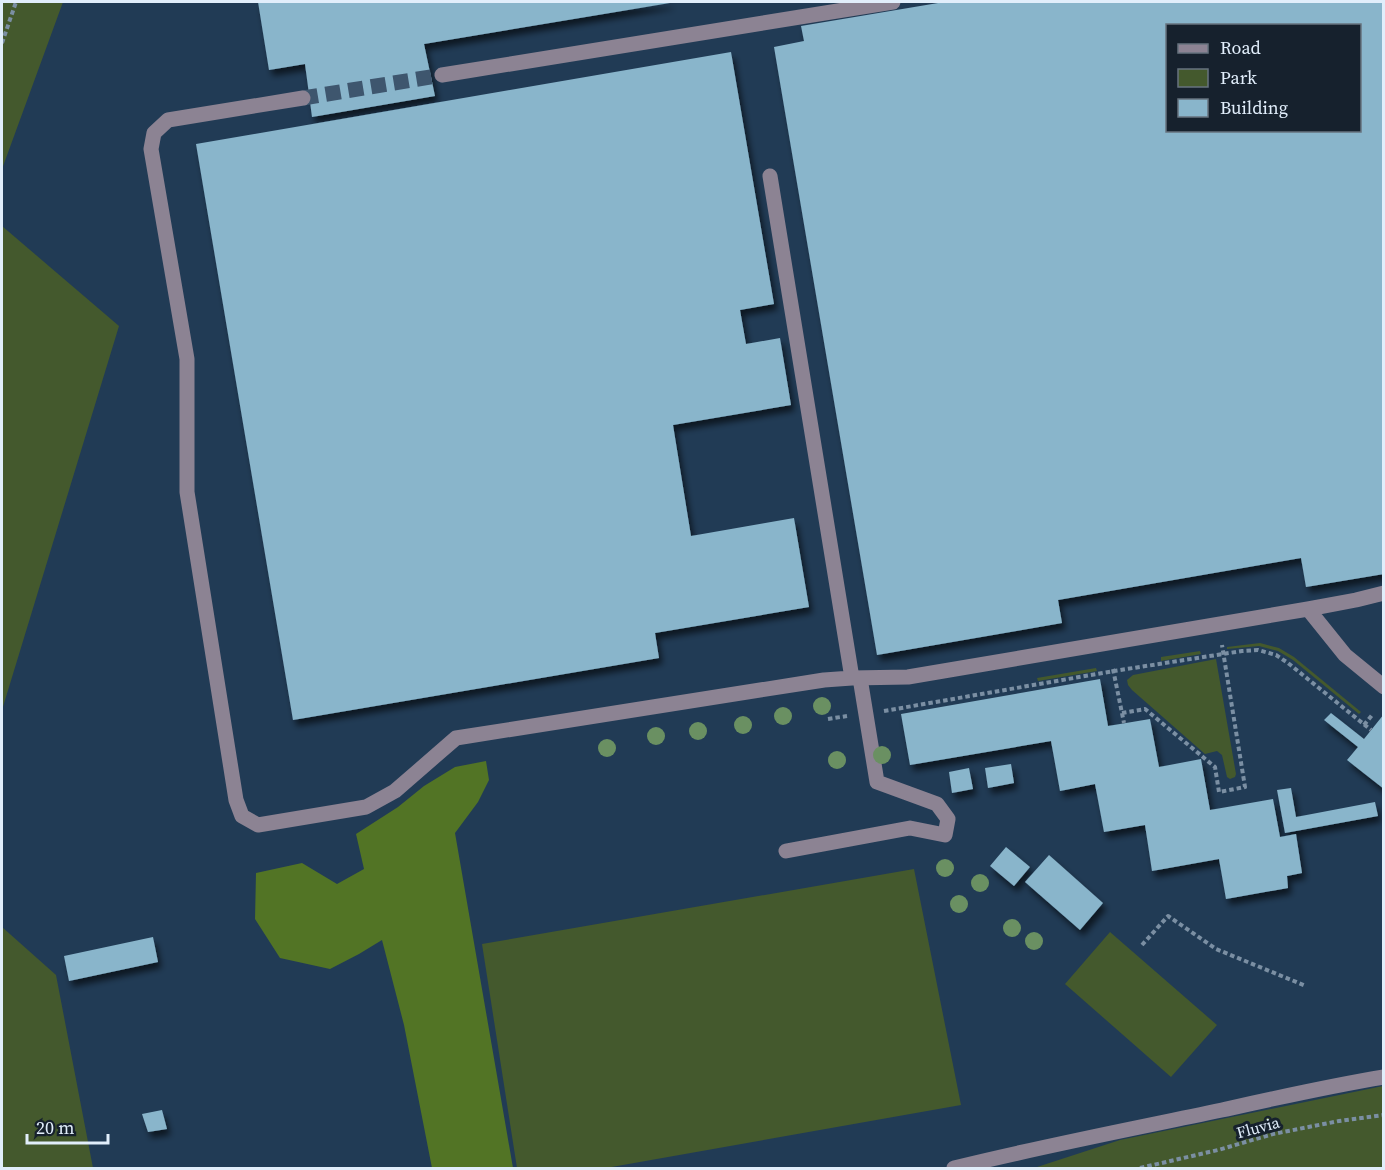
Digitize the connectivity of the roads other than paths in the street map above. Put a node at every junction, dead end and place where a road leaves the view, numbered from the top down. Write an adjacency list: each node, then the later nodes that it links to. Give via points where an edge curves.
1 (893, 2): 2 (lane)
2 (442, 75)
3 (303, 98): 7 (lane, via 168,120 154,133 151,149 187,359 187,492 236,800 242,816 258,825 366,807 395,791 456,738)
4 (770, 176): 7 (lane)
5 (1383, 592): 6 (lane)
6 (1308, 609): 7 (lane, via 908,677); 8 (lane, via 1345,655)
7 (856, 678): 9 (lane, via 877,782 937,804 948,819 945,835 910,828)
8 (1383, 687)
9 (786, 851)
10 (1383, 1077): 11 (lane, via 1326,1086)
11 (954, 1168)

